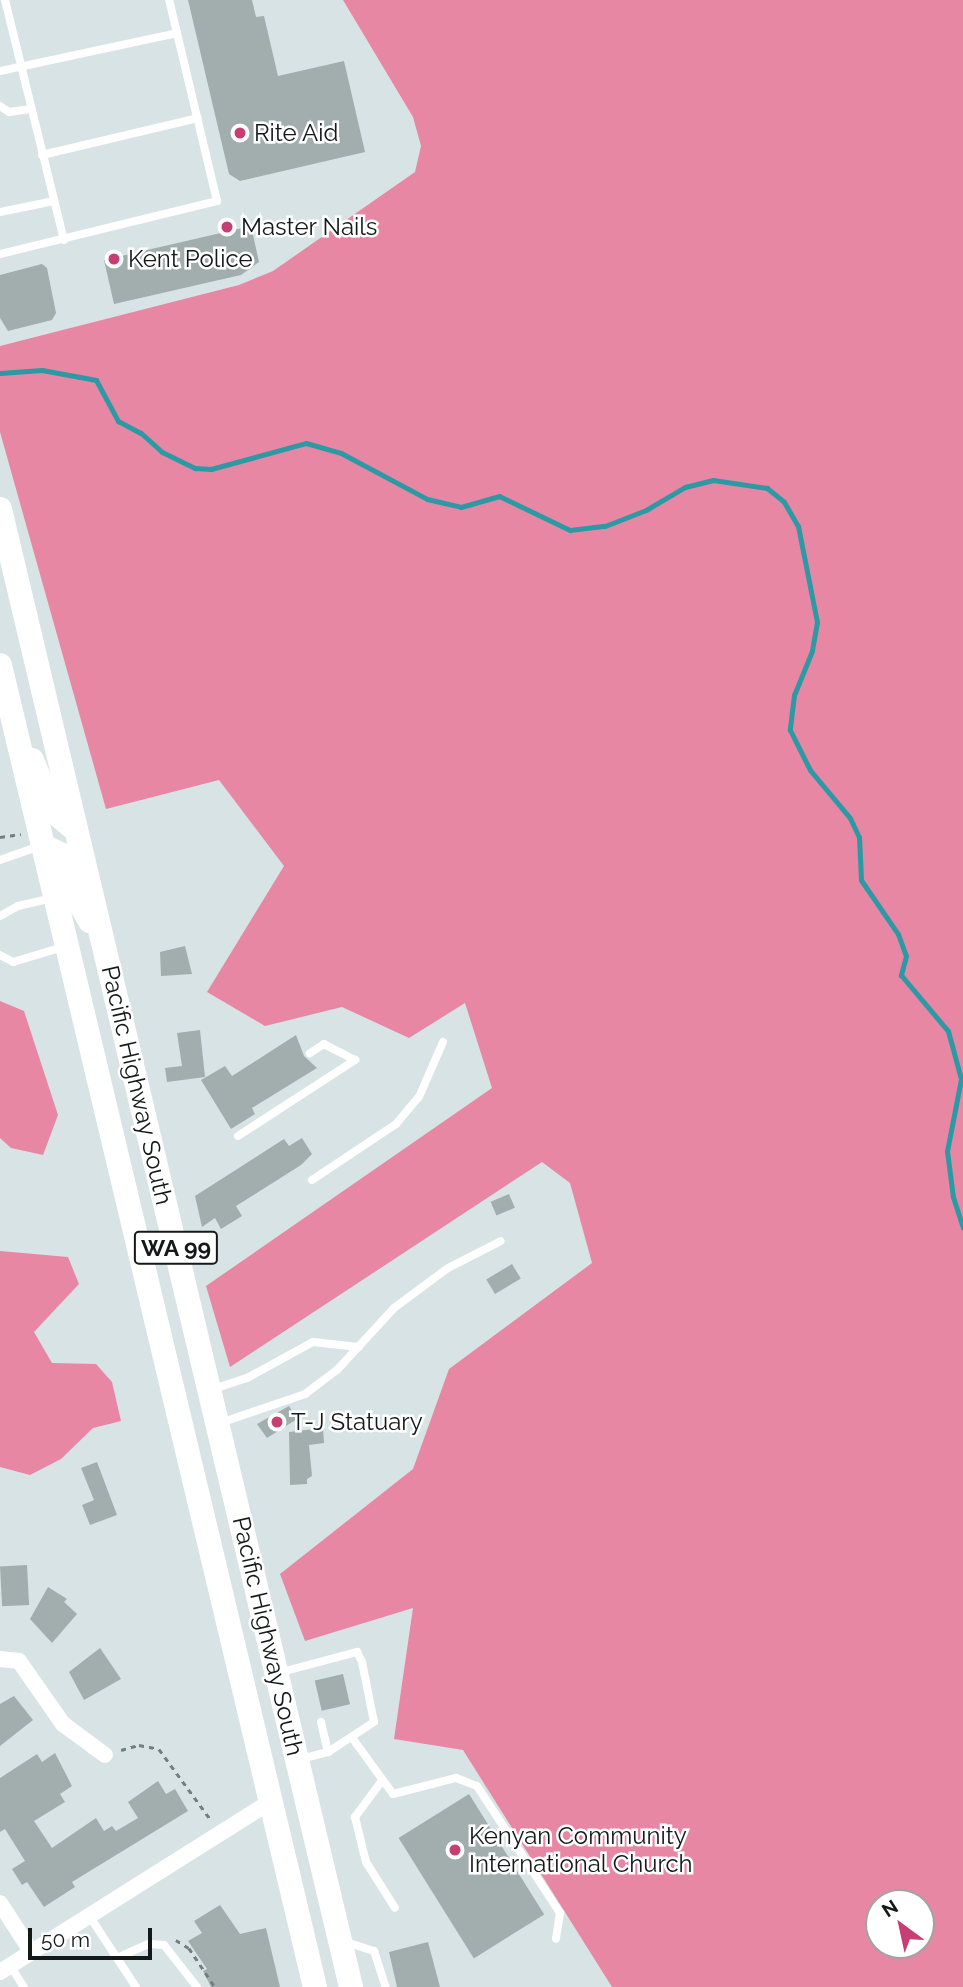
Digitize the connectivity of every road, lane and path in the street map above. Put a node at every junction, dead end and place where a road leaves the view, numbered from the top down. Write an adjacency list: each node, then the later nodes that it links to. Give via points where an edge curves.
1 (5, 0): 3 (lane)
2 (169, 0): 5 (lane)
3 (11, 27): 4 (lane); 6 (lane)
4 (0, 29)
5 (177, 33): 6 (lane); 10 (lane)
6 (20, 66): 7 (lane); 9 (lane)
7 (0, 71)
8 (0, 106): 9 (lane, via 9,112)
9 (31, 110): 11 (lane)
10 (198, 118): 11 (lane); 14 (lane, via 217,201)
11 (42, 155): 12 (lane)
12 (54, 201): 13 (lane); 14 (lane)
13 (0, 212)
14 (64, 240): 15 (lane)
15 (0, 254)
16 (0, 509): 20 (main road, Pacific Highway South / WA 99)
17 (0, 665): 18 (main road, Pacific Highway South / WA 99)
18 (4, 699): 19 (main road, Pacific Highway South / WA 99)
19 (16, 732): 20 (main road, via 48,791 53,811); 22 (main road, Pacific Highway South / WA 99)
20 (76, 830): 27 (main road, Pacific Highway South / WA 99)
21 (0, 837): 22 (path)
22 (33, 840): 23 (lane); 24 (main road, Pacific Highway South / WA 99); 27 (main road, via 64,856 72,890)
23 (0, 860)
24 (55, 897): 25 (lane, via 18,906); 26 (main road, Pacific Highway South / WA 99)
25 (0, 917)
26 (67, 946): 28 (lane, via 13,962); 37 (main road, Pacific Highway South / WA 99)
27 (104, 946): 35 (main road, Pacific Highway South / WA 99)
28 (0, 955)
29 (443, 1042): 32 (lane, via 419,1097 396,1124)
30 (310, 1053): 31 (lane, via 324,1044 355,1060)
31 (237, 1136)
32 (312, 1180)
33 (501, 1241): 34 (lane, via 448,1268 381,1318)
34 (359, 1347): 35 (lane, via 313,1342 247,1378); 36 (lane, via 305,1394)
35 (210, 1390): 36 (main road, Pacific Highway South / WA 99)
36 (217, 1424): 39 (main road, Pacific Highway South / WA 99)
37 (225, 1603): 44 (main road, via 254,1673 279,1758); 46 (main road, Pacific Highway South / WA 99)
38 (0, 1660): 43 (street, via 19,1661 63,1724)
39 (276, 1673): 41 (lane, via 358,1652 374,1722); 44 (main road, Pacific Highway South / WA 99)
40 (321, 1723): 42 (lane)
41 (353, 1739): 42 (lane); 45 (lane)
42 (328, 1752): 44 (lane)
43 (105, 1755): 47 (path, via 139,1745 159,1749 212,1820)
44 (297, 1760): 52 (main road, Pacific Highway South / WA 99)
45 (381, 1782): 49 (lane, via 355,1817 366,1862); 51 (lane, via 393,1794 456,1779 477,1786 560,1913)
46 (270, 1802): 47 (street); 59 (main road, Pacific Highway South / WA 99); 60 (main road, via 283,1807 309,1901)
47 (215, 1833): 50 (street)
48 (0, 1903): 53 (street)
49 (395, 1908)
50 (88, 1914): 53 (street); 54 (lane)
51 (556, 1939)
52 (339, 1940): 60 (main road, Pacific Highway South / WA 99); 61 (lane, via 374,1951)
53 (31, 1951): 55 (street)
54 (117, 1958): 57 (lane); 58 (lane, via 149,1944 164,1945)
55 (5, 1968): 56 (lane)
56 (24, 1987)
57 (136, 1987)
58 (197, 1987)
59 (315, 1987)
60 (349, 1987)
61 (386, 1987)

